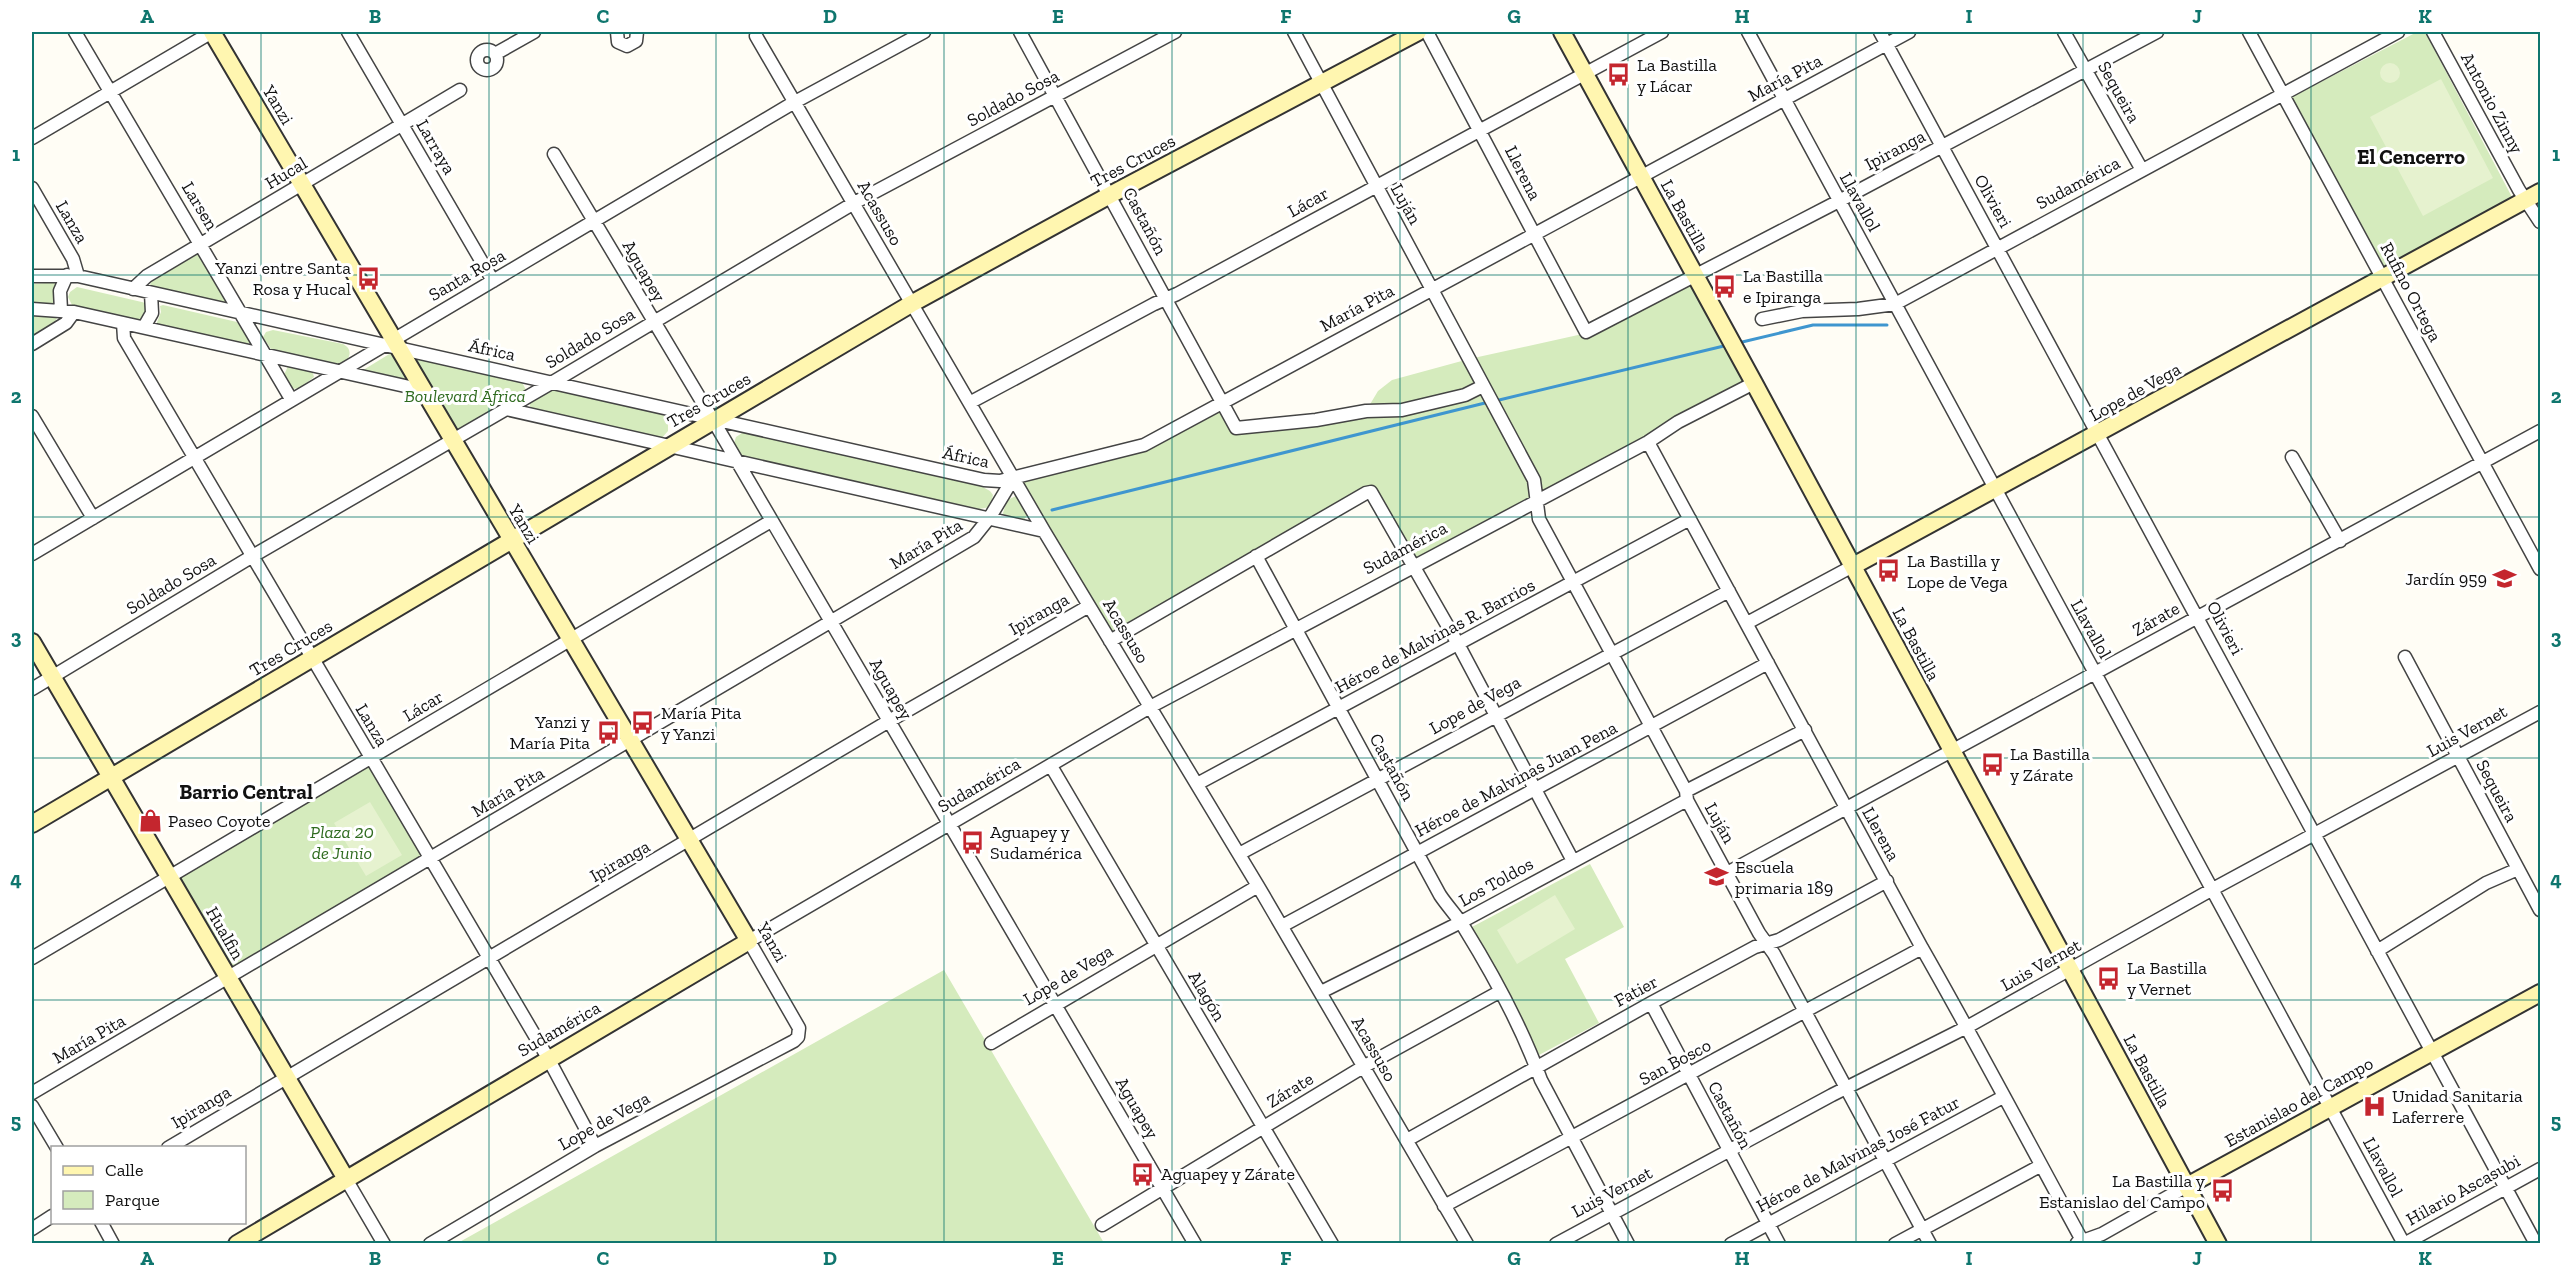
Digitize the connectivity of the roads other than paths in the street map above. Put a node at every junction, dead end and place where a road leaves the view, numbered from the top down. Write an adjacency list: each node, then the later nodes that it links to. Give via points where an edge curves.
1 (75, 32): 29 (street, Larsen)
2 (212, 32): 29 (street); 42 (street, Yanzi)
3 (348, 32): 35 (street, Larraya)
4 (534, 32): 25 (street)
5 (617, 32): 6 (street, via 618,42 627,46 636,41)
6 (637, 32)
7 (924, 32): 34 (street, Santa Rosa)
8 (1020, 32): 32 (street, Castañón)
9 (1175, 32): 32 (street, Soldado Sosa)
10 (1294, 32): 28 (street, Luján)
11 (1418, 32): 28 (street, Tres Cruces)
12 (1427, 32): 36 (street, Llerena)
13 (1562, 32): 27 (street, La Bastilla)
14 (1662, 32): 27 (street, Lácar)
15 (1748, 32): 33 (street, Llavallol)
16 (1880, 32): 24 (street, Olivieri)
17 (1909, 32): 24 (street, María Pita)
18 (2064, 32): 26 (street, Sequeira)
19 (2157, 32): 26 (street, Ipiranga)
20 (2249, 32): 31 (street, Rufino Ortega)
21 (2398, 32): 31 (street, Sudamérica)
22 (2433, 32): 46 (street, Antonio Zinny)
23 (756, 36): 34 (street, Acassuso)
24 (1887, 44): 33 (street, María Pita); 38 (street, Olivieri)
25 (495, 54)
26 (2085, 70): 38 (street, Ipiranga); 40 (street, Sequeira)
27 (1584, 73): 36 (street, Lácar); 41 (street, La Bastilla)
28 (1322, 83): 43 (street, Luján); 45 (street, Tres Cruces)
29 (110, 90): 37 (street); 52 (street, Larsen)
30 (460, 90): 35 (street, Hucal)
31 (2283, 94): 40 (street, Sudamérica); 57 (street, Rufino Ortega)
32 (1056, 95): 45 (street, Castañón); 48 (street, Soldado Sosa)
33 (1783, 100): 41 (street, María Pita); 47 (street, Llavallol)
34 (794, 103): 48 (street, Acassuso); 49 (street, Santa Rosa)
35 (402, 126): 42 (street, Hucal); 58 (street, Larraya)
36 (1481, 130): 43 (street, Lácar); 51 (street, Llerena)
37 (32, 138)
38 (1942, 146): 47 (street, Ipiranga); 53 (street, Olivieri)
39 (554, 154): 49 (street, Aguapey)
40 (2142, 170): 53 (street, Sudamérica)
41 (1642, 177): 51 (street, María Pita); 56 (street, La Bastilla)
42 (302, 185): 52 (street, Hucal); 75 (street, Yanzi)
43 (1376, 186): 60 (street, Luján); 62 (street, Lácar)
44 (32, 188): 55 (street, Lanza, via 73,259)
45 (1110, 195): 62 (street, Castañón); 63 (street, Tres Cruces)
46 (2533, 196): 50 (street, Antonio Zinny); 57 (street, Lope de Vega)
47 (1839, 201): 56 (street, Ipiranga); 64 (street, Llavallol)
48 (854, 203): 63 (street, Acassuso); 70 (street, Soldado Sosa)
49 (594, 222): 58 (street, Santa Rosa); 70 (street, Aguapey)
50 (2541, 222)
51 (1535, 235): 60 (street, María Pita); 73 (street, Llerena)
52 (202, 244): 59 (street, Hucal, via 147,276); 68 (street, Larsen)
53 (1998, 248): 64 (street, Sudamérica); 89 (street, Olivieri)
54 (32, 276): 55 (street, África)
55 (73, 276): 59 (street, África); 66 (street, via 60,291)
56 (1696, 276): 73 (street, Ipiranga); 79 (street, La Bastilla)
57 (2383, 278): 89 (street, Lope de Vega); 96 (street, Rufino Ortega)
58 (494, 281): 75 (street, Santa Rosa)
59 (133, 289): 61 (street, África)
60 (1432, 289): 81 (street, Luján); 83 (street, María Pita)
61 (151, 293): 68 (street, África); 72 (street, via 152,313)
62 (1166, 299): 83 (street, Castañón); 84 (street, Lácar)
63 (911, 304): 84 (street, Acassuso); 87 (street, Tres Cruces)
64 (1895, 304): 69 (street, Sudamérica, via 1802,311); 98 (street, Llavallol)
65 (32, 309): 66 (street)
66 (61, 310): 67 (street)
67 (74, 312): 71 (street); 74 (street, via 66,323)
68 (244, 315): 75 (street, África); 76 (street, Larsen)
69 (1762, 319)
70 (652, 321): 78 (street, Soldado Sosa); 87 (street, Aguapey)
71 (123, 323): 72 (street); 93 (street, Lanza, via 124,338)
72 (144, 327): 76 (street)
73 (1586, 332)
74 (32, 344)
75 (391, 344): 77 (street, Santa Rosa); 78 (street, África); 80 (street, Yanzi)
76 (266, 355): 77 (street); 82 (street, Larsen)
77 (340, 371): 80 (street); 82 (street, Santa Rosa)
78 (553, 382): 85 (street, Soldado Sosa); 87 (street, África)
79 (1754, 383): 91 (street, Sudamérica); 111 (street, La Bastilla)
80 (423, 390): 90 (street, Yanzi)
81 (1486, 390): 83 (street, Castañón, via 1402,410 1236,428); 99 (street, Luján, via 1534,480)
82 (291, 399): 93 (street, Santa Rosa)
83 (1222, 401): 97 (street, María Pita, via 1134,449)
84 (970, 402): 97 (street, Acassuso)
85 (506, 409): 90 (street, Soldado Sosa); 92 (street)
86 (32, 416): 101 (street)
87 (713, 420): 92 (street, Tres Cruces); 95 (street, Aguapey); 97 (street, África, via 984,480)
88 (2541, 431): 96 (street, Zárate)
89 (2098, 434): 98 (street, Lope de Vega); 116 (street, Olivieri)
90 (452, 441): 105 (street, Yanzi); 109 (street, Soldado Sosa)
91 (1648, 442): 99 (street, Sudamérica); 102 (street, Llerena)
92 (669, 446): 95 (street); 105 (street, Tres Cruces)
93 (192, 457): 101 (street, Santa Rosa); 109 (street, Lanza)
94 (2292, 457): 106 (street)
95 (737, 462): 100 (street); 103 (street, Aguapey)
96 (2482, 462): 106 (street, Zárate); 112 (street, Rufino Ortega)
97 (1014, 477): 100 (street, María Pita); 104 (street, Acassuso)
98 (1995, 491): 111 (street, Lope de Vega); 128 (street, Llavallol)
99 (1538, 500): 110 (street, Sudamérica); 113 (street, Luján, via 1539,519)
100 (990, 517): 104 (street); 117 (street, María Pita, via 974,537)
101 (93, 518): 107 (street, Santa Rosa)
102 (1690, 519): 113 (street, Héroe de Malvinas R. Barrios); 114 (street, Llerena)
103 (771, 521): 117 (street, Aguapey); 120 (street, Lácar)
104 (1044, 531): 115 (street, Acassuso)
105 (511, 541): 120 (street, Yanzi); 126 (street, Tres Cruces)
106 (2340, 541): 116 (street, Zárate)
107 (32, 554)
108 (1256, 556): 110 (street, via 1371,492); 119 (street, Castañón); 121 (street)
109 (251, 557): 126 (street, Lanza); 129 (street, Soldado Sosa)
110 (1413, 566): 119 (street, Sudamérica); 123 (street)
111 (1853, 566): 118 (street, Lope de Vega); 139 (street, La Bastilla)
112 (2541, 569)
113 (1572, 582): 123 (street, Héroe de Malvinas R. Barrios); 124 (street, Luján)
114 (1729, 591): 118 (street, Llerena); 124 (street, Lope de Vega)
115 (1089, 606): 121 (street, Acassuso); 135 (street, Ipiranga)
116 (2198, 616): 128 (street, Zárate); 151 (street, Olivieri)
117 (830, 622): 135 (street, Aguapey); 138 (street, María Pita)
118 (1747, 623): 127 (street, Llerena)
119 (1295, 629): 131 (street, Sudamérica); 132 (street, Castañón)
120 (569, 640): 138 (street, Yanzi); 141 (street, Lácar)
121 (1110, 641): 131 (street, Acassuso)
122 (32, 642): 129 (street, Hualfin)
123 (1458, 644): 132 (street, Héroe de Malvinas R. Barrios); 134 (street)
124 (1612, 653): 134 (street, Lope de Vega); 136 (street, Luján)
125 (2405, 657): 140 (street, Sequeira)
126 (311, 658): 141 (street, Lanza); 143 (street, Tres Cruces)
127 (1768, 663): 136 (street, Héroe de Malvinas Juan Pena); 137 (street, Llerena)
128 (2094, 673): 139 (street, Zárate); 162 (street, Llavallol)
129 (52, 677): 130 (street, Soldado Sosa); 143 (street, Hualfin)
130 (32, 689)
131 (1150, 707): 142 (street, Sudamérica); 145 (street, Acassuso)
132 (1340, 708): 144 (street, Castañón); 145 (street, Héroe de Malvinas R. Barrios)
133 (2541, 712): 140 (street, Luis Vernet)
134 (1496, 716): 144 (street, Lope de Vega); 146 (street)
135 (889, 722): 150 (street, Aguapey); 152 (street, Ipiranga)
136 (1651, 727): 146 (street, Héroe de Malvinas Juan Pena); 147 (street, Luján)
137 (1805, 730): 147 (street, Los Toldos); 148 (street, Llerena)
138 (629, 741): 152 (street, Yanzi); 155 (street, María Pita)
139 (1951, 750): 148 (street, Zárate); 173 (street, La Bastilla)
140 (2459, 757): 151 (street, Luis Vernet); 157 (street, Sequeira)
141 (371, 758): 155 (street, Lanza); 159 (street, Lácar)
142 (1051, 766): 150 (street, Sudamérica); 168 (street, Alagón)
143 (111, 777): 149 (street, Tres Cruces); 159 (street, Hualfin)
144 (1378, 780): 153 (street, Castañón); 154 (street, Lope de Vega)
145 (1197, 784): 154 (street, Acassuso)
146 (1535, 788): 153 (street, Héroe de Malvinas Juan Pena); 156 (street)
147 (1686, 796): 156 (street, Los Toldos); 158 (street, Luján)
148 (1846, 808): 158 (street, Zárate); 160 (street, Llerena)
149 (32, 824)
150 (950, 824): 166 (street, Sudamérica); 179 (street, Aguapey)
151 (2315, 834): 162 (street, Luis Vernet); 170 (street, Olivieri)
152 (690, 841): 166 (street, Yanzi); 172 (street, Ipiranga)
153 (1418, 852): 164 (street, Castañón, via 1440,895); 165 (street, Héroe de Malvinas Juan Pena)
154 (1239, 854): 161 (street, Acassuso)
155 (430, 859): 172 (street, Lanza); 174 (street, María Pita)
156 (1574, 861): 164 (street, Los Toldos)
157 (2518, 869): 163 (street, Sequeira); 170 (street, via 2486,883)
158 (1727, 873): 167 (street, Luján)
159 (170, 876): 171 (street, Lácar); 174 (street, Hualfin)
160 (1887, 881): 167 (street, Fatier); 169 (street, Llerena)
161 (1258, 886): 165 (street, Acassuso); 168 (street, Lope de Vega)
162 (2211, 890): 173 (street, Luis Vernet); 194 (street, Llavallol)
163 (2541, 910)
164 (1461, 922): 175 (street, Los Toldos); 176 (street, Castañón)
165 (1282, 926): 175 (street, Acassuso)
166 (749, 941): 182 (street, Yanzi, via 799,1028); 185 (street, Sudamérica)
167 (1767, 944): 178 (street, Fatier); 180 (street, Luján)
168 (1155, 945): 179 (street, Lope de Vega); 195 (street, Alagón)
169 (1922, 948): 180 (street, San Bosco); 181 (street, Llerena)
170 (2377, 951): 184 (street, Olivieri)
171 (32, 958)
172 (489, 959): 185 (street, Lanza); 189 (street, Ipiranga)
173 (2070, 969): 181 (street, Luis Vernet); 206 (street, La Bastilla)
174 (229, 978): 189 (street, Hualfin); 191 (street, María Pita)
175 (1321, 992): 186 (street, Acassuso)
176 (1499, 992): 186 (street, Zárate); 187 (street, Castañón)
177 (2541, 993): 184 (street, Estanislao del Campo)
178 (1651, 1003): 187 (street, Fatier); 188 (street, Castañón)
179 (1057, 1005): 183 (street, Lope de Vega); 207 (street, Aguapey)
180 (1806, 1012): 188 (street, San Bosco); 190 (street, Luján)
181 (1967, 1027): 190 (street, Luis Vernet); 192 (street, Llerena)
182 (798, 1037): 200 (street, Lope de Vega)
183 (991, 1043)
184 (2432, 1052): 194 (street, Estanislao del Campo); 208 (street, Olivieri)
185 (548, 1058): 200 (street, Lanza); 205 (street, Sudamérica)
186 (1363, 1067): 195 (street, Zárate); 197 (street, Acassuso)
187 (1537, 1068): 196 (street, Castañón); 197 (street, Fatier)
188 (1689, 1076): 196 (street, San Bosco); 201 (street, Castañón)
189 (286, 1077): 199 (street, Ipiranga); 205 (street, Hualfin)
190 (1846, 1088): 201 (street, Luis Vernet); 202 (street, Luján)
191 (32, 1093)
192 (2002, 1096): 202 (street, Héroe de Malvinas José Fatur); 203 (street, Llerena)
193 (32, 1106): 198 (street)
194 (2330, 1108): 206 (street, Estanislao del Campo); 219 (street, Llavallol)
195 (1263, 1127): 207 (street, Zárate); 224 (street, Alagón)
196 (1571, 1137): 209 (street, San Bosco); 210 (street, Castañón)
197 (1407, 1140): 209 (street, Acassuso)
198 (56, 1146)
199 (171, 1146)
200 (595, 1146): 222 (street, Lope de Vega)
201 (1729, 1151): 210 (street, Luis Vernet); 212 (street, Castañón)
202 (1886, 1160): 212 (street, Héroe de Malvinas José Fatur); 216 (street, Luján)
203 (2040, 1166): 216 (street); 218 (street, Llerena)
204 (2541, 1169): 208 (street, Hilario Ascasubi)
205 (346, 1179): 217 (street, Sudamérica); 221 (street, Hualfin)
206 (2187, 1186): 218 (street, Estanislao del Campo); 232 (street, La Bastilla)
207 (1162, 1187): 214 (street, Zárate); 223 (street, Aguapey)
208 (2505, 1188): 219 (street, Hilario Ascasubi); 233 (street, Olivieri)
209 (1444, 1206): 225 (street, Acassuso)
210 (1610, 1213): 226 (street, Luis Vernet); 227 (street, Castañón)
211 (51, 1217): 215 (street)
212 (1768, 1223): 228 (street, Héroe de Malvinas José Fatur); 229 (street, Castañón)
213 (102, 1224): 220 (street)
214 (1102, 1225)
215 (32, 1229)
216 (1923, 1229): 230 (street); 231 (street, Luján)
217 (244, 1242)
218 (2081, 1243)
219 (2404, 1243)
220 (113, 1244)
221 (384, 1244)
222 (430, 1244)
223 (1195, 1244)
224 (1332, 1244)
225 (1467, 1244)
226 (1556, 1244)
227 (1628, 1244)
228 (1731, 1244)
229 (1779, 1244)
230 (1895, 1244)
231 (1930, 1244)
232 (2218, 1244)
233 (2536, 1244)

